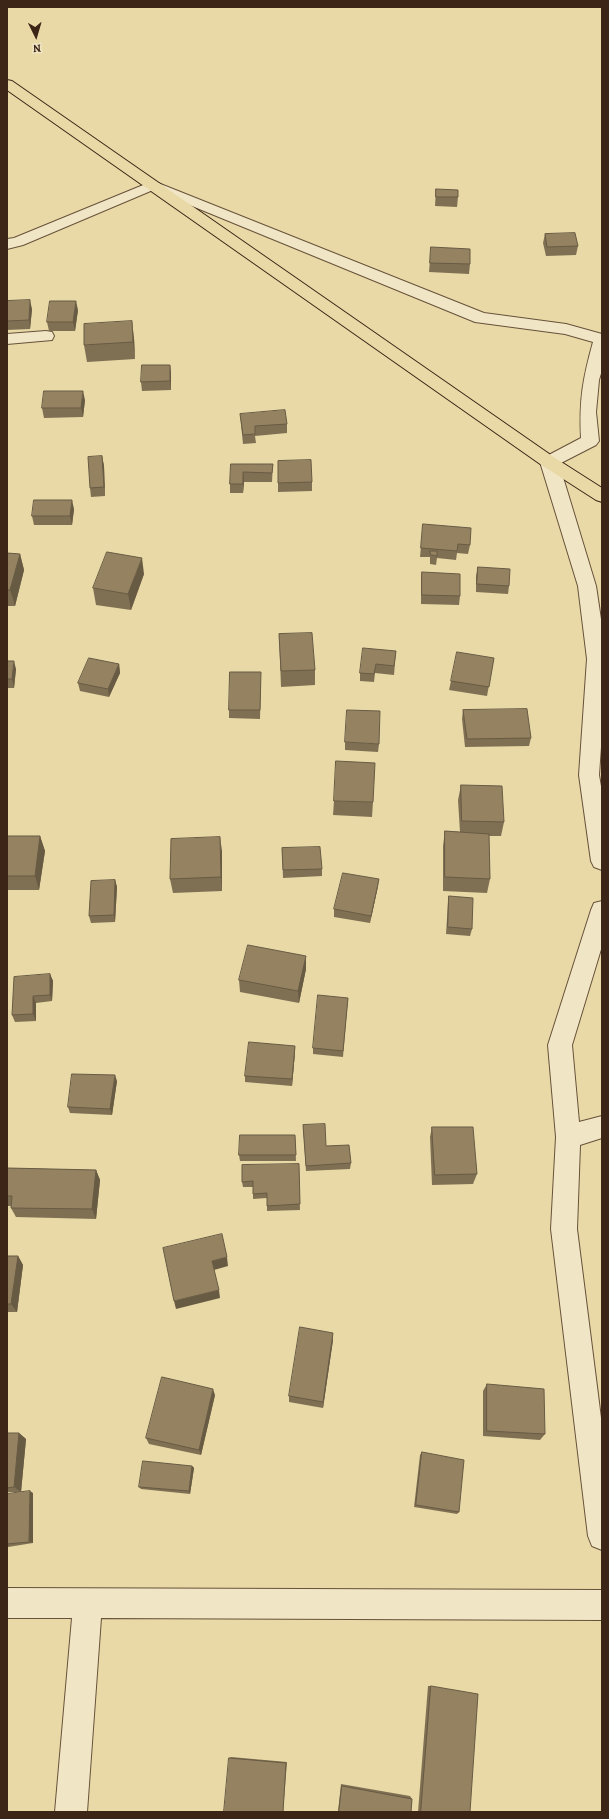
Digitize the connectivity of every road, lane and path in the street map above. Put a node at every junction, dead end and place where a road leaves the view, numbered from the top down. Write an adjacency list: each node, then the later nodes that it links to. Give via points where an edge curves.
1 (7, 84): 4 (main road)
2 (602, 169): 3 (path)
3 (602, 182)
4 (153, 185): 5 (street, via 18,242); 8 (street, via 481,318 566,329); 9 (main road)
5 (7, 244)
6 (46, 336): 7 (street)
7 (7, 339)
8 (602, 339): 9 (street, via 591,380 588,412 590,441)
9 (549, 462): 10 (main road); 11 (street, via 587,586 597,659 589,775)
10 (602, 496)
11 (602, 860)
12 (602, 910): 14 (street, via 560,1045)
13 (602, 1127): 14 (street)
14 (568, 1137): 15 (street, via 564,1229)
15 (602, 1536)
16 (7, 1603): 17 (street)
17 (88, 1603): 18 (street); 19 (street)
18 (602, 1605)
19 (71, 1812)

